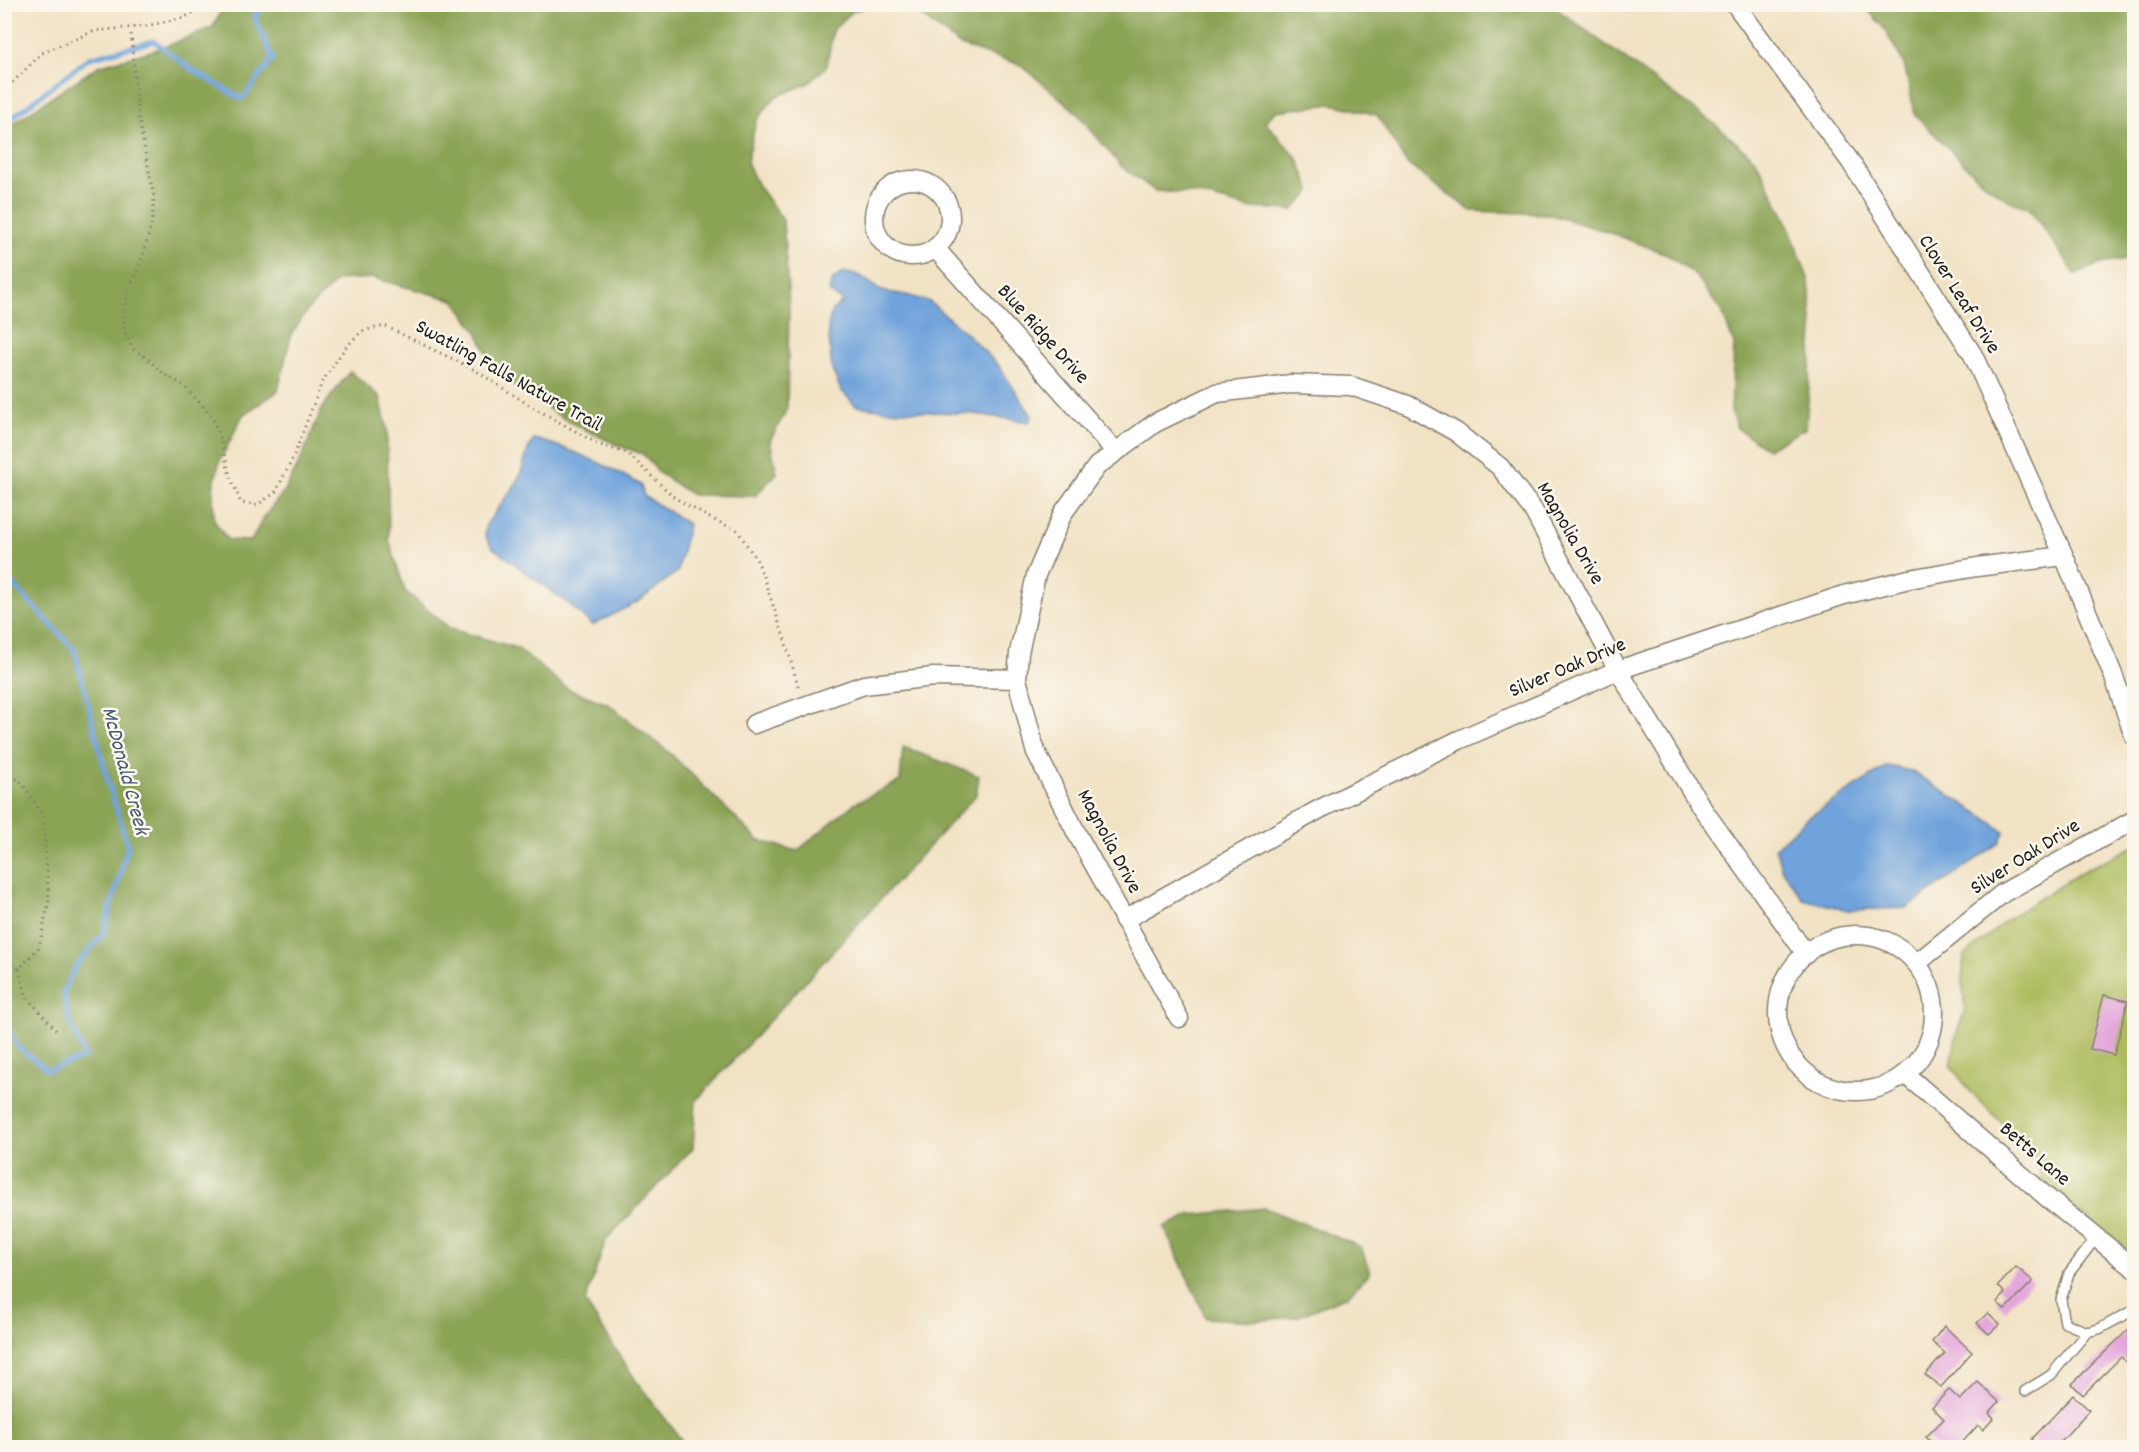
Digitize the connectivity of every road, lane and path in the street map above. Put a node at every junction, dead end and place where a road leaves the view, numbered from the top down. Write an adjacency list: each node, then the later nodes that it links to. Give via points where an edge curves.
1 (210, 4): 3 (path, via 183,18)
2 (1735, 4): 10 (street, Clover Leaf Drive, via 1850,161 1973,355)
3 (131, 28): 4 (path); 7 (path, via 94,31 42,53)
4 (131, 34): 5 (path, Swatling Falls Nature Trail); 5 (path)
5 (134, 71): 6 (path); 13 (path, Swatling Falls Nature Trail, via 138,116 154,197 152,223 123,315 125,333 133,349 183,385 212,415 242,503 257,505 275,493 322,382 362,331 385,326 475,370 600,445 627,453 675,498 737,530 758,562)
6 (137, 85)
7 (4, 92)
8 (935, 248): 8 (street, via 947,232 950,220 944,197 935,187 917,180 888,188 874,209 874,222 885,245 907,255); 9 (street, Blue Ridge Drive)
9 (1116, 452): 11 (street, Magnolia Drive, via 1155,423 1217,393 1291,384 1352,386 1408,405 1456,432 1500,467 1533,510); 12 (street, Magnolia Drive, via 1097,466 1063,513 1036,576)
10 (2064, 556): 11 (street, Silver Oak Drive, via 1909,579 1844,595); 15 (street, Clover Leaf Drive, via 2114,676)
11 (1618, 670): 18 (street, Silver Oak Drive, via 1459,740 1318,810); 19 (street, Magnolia Drive, via 1702,808)
12 (1017, 679): 13 (street, via 933,677 864,686); 18 (street, Magnolia Drive, via 1035,750)
13 (804, 706): 14 (street)
14 (754, 723)
15 (2134, 736)
16 (4, 781): 22 (path, via 20,779 43,816 49,900 39,947)
17 (2134, 820): 21 (street, Silver Oak Drive, via 2003,893)
18 (1124, 920): 23 (street, Magnolia Drive)
19 (1806, 954): 21 (street, via 1834,938 1856,934 1879,938 1900,948); 25 (street, via 1784,982 1779,1004 1779,1027 1787,1049 1800,1067 1819,1082 1842,1090 1866,1091)
20 (4, 961): 22 (path)
21 (1917, 963): 25 (street, via 1929,984 1935,1007 1933,1031 1924,1053)
22 (19, 969): 24 (path, via 26,996)
23 (1179, 1018)
24 (56, 1030)
25 (1905, 1074): 26 (street, Betts Lane)
26 (2096, 1238): 27 (street, Betts Lane); 29 (lane, via 2069,1273 2061,1300 2066,1323)
27 (2133, 1265)
28 (2134, 1310): 29 (lane)
29 (2087, 1332): 30 (lane, via 2051,1375)
30 (2025, 1391)

